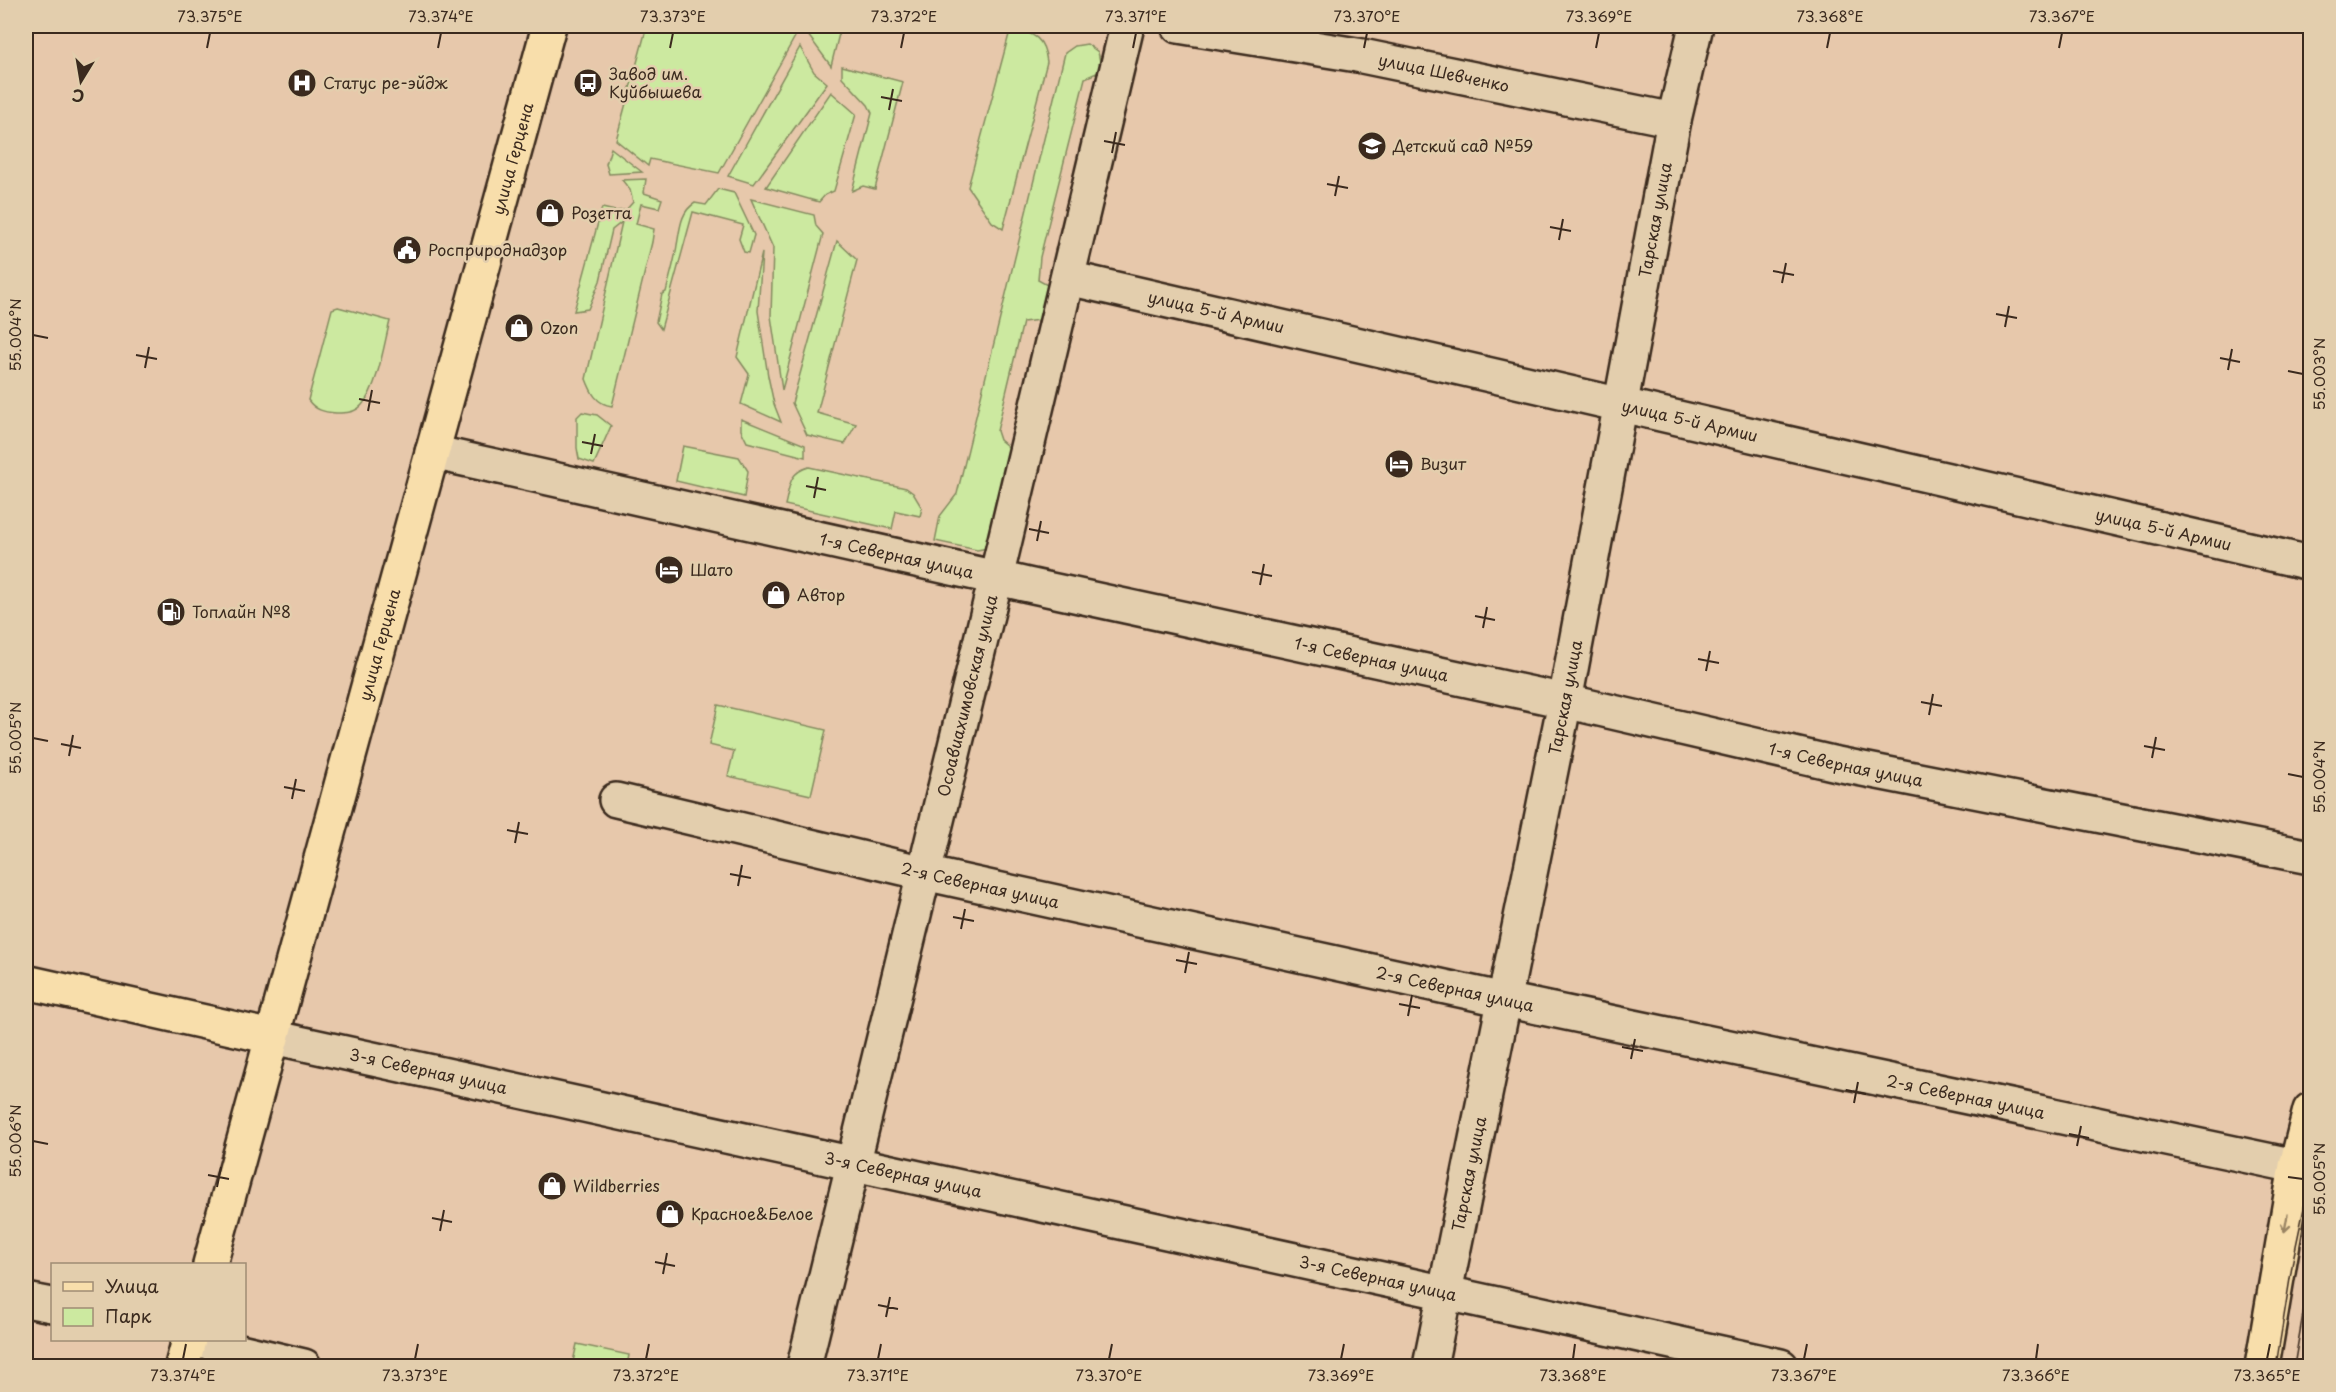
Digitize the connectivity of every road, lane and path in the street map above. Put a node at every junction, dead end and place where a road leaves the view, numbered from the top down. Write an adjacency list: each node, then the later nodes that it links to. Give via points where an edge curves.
1 (549, 26): 8 (main road, улица Герцена)
2 (1127, 26): 6 (street, Осоавиахимовская улица)
3 (1178, 26): 5 (street, улица Шевченко, via 1357,55)
4 (1696, 26): 5 (street, Тарская улица)
5 (1674, 120): 7 (street, Тарская улица)
6 (1068, 278): 7 (street, улица 5-й Армии); 10 (street, Осоавиахимовская улица)
7 (1621, 406): 9 (street, улица 5-й Армии); 11 (street, Тарская улица)
8 (432, 452): 10 (street, 1-я Северная улица); 17 (main road, улица Герцена)
9 (2310, 563)
10 (996, 578): 11 (street, 1-я Северная улица); 14 (street, Осоавиахимовская улица)
11 (1565, 701): 13 (street, 1-я Северная улица, via 1837,764); 16 (street, Тарская улица)
12 (616, 800): 14 (street, 2-я Северная улица)
13 (2310, 856)
14 (924, 873): 16 (street, 2-я Северная улица); 19 (street, Осоавиахимовская улица)
15 (26, 982): 17 (main road, 3-я Северная улица)
16 (1505, 1000): 20 (street, 2-я Северная улица); 22 (street, Тарская улица)
17 (272, 1037): 19 (street, 3-я Северная улица); 21 (main road, улица Герцена)
18 (2310, 1110): 20 (main road)
19 (853, 1164): 22 (street, 3-я Северная улица); 29 (street, Осоавиахимовская улица)
20 (2296, 1166): 32 (main road, one-way to 32)
21 (210, 1263)
22 (1445, 1293): 30 (street, Тарская улица); 31 (street, 3-я Северная улица)
23 (26, 1299): 24 (street)
24 (51, 1305)
25 (189, 1341): 27 (main road)
26 (204, 1341): 28 (street)
27 (182, 1366)
28 (304, 1366)
29 (804, 1366)
30 (1430, 1366)
31 (1780, 1366)
32 (2262, 1366)

